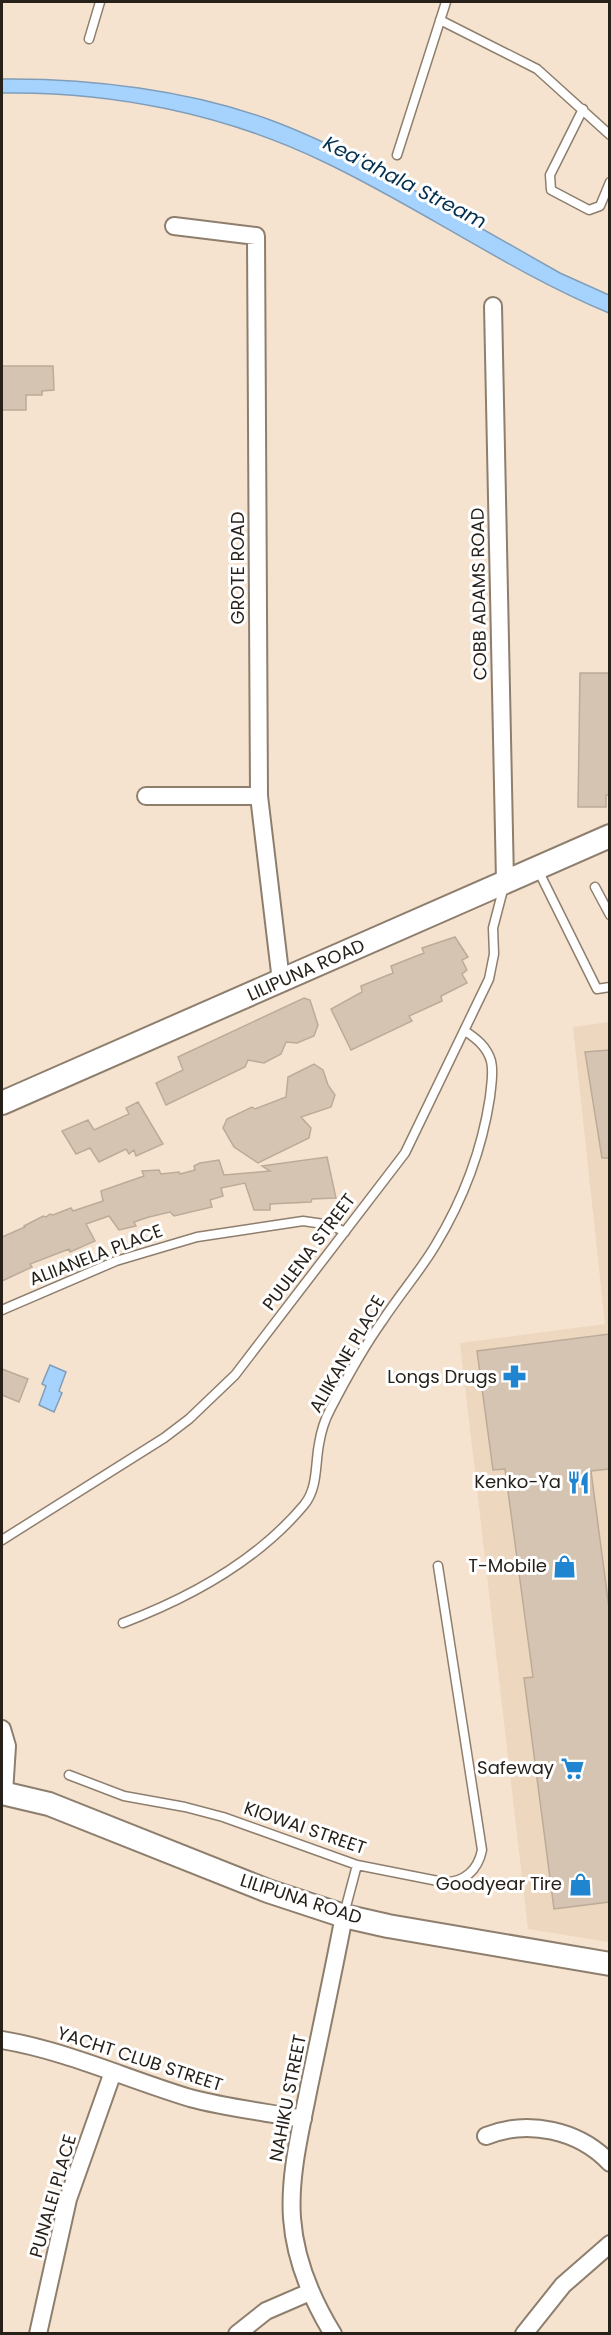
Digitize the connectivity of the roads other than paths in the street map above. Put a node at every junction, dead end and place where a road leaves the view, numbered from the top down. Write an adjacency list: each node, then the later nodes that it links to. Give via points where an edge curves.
1 (100, 2): 4 (lane)
2 (446, 2): 3 (lane)
3 (440, 20): 5 (lane, via 537,69); 7 (lane)
4 (88, 39)
5 (582, 109): 6 (lane); 8 (lane, via 550,174 551,190 589,210 600,206)
6 (609, 135)
7 (397, 155)
8 (609, 182)
9 (174, 226): 12 (street, GROTE ROAD, via 256,236)
10 (493, 306): 15 (street, COBB ADAMS ROAD)
11 (146, 796): 12 (street)
12 (259, 796): 18 (street, GROTE ROAD)
13 (609, 836): 14 (street, LILIPUNA ROAD)
14 (537, 868): 15 (street, LILIPUNA ROAD); 19 (lane, via 597,989)
15 (505, 881): 18 (street, LILIPUNA ROAD); 20 (lane, PUULENA STREET, via 493,928 494,954 489,979)
16 (595, 887): 17 (lane)
17 (609, 915)
18 (281, 981): 21 (street, LILIPUNA ROAD)
19 (609, 987)
20 (465, 1031): 22 (lane, PUULENA STREET, via 405,1153); 26 (lane, ALIIKANE PLACE, via 481,1042 492,1069 488,1109 476,1158 447,1226 382,1320 331,1408 321,1433 309,1498 285,1525 218,1576)
21 (2, 1103)
22 (345, 1232): 23 (lane, ALIIANELA PLACE, via 331,1225 303,1221 197,1237 116,1261); 24 (lane, PUULENA STREET, via 254,1353 213,1398 164,1438)
23 (2, 1310)
24 (2, 1540)
25 (438, 1566): 30 (lane, KIOWAI STREET, via 481,1859 470,1874 450,1883)
26 (123, 1623)
27 (2, 1729): 29 (street, LILIPUNA ROAD, via 7,1746)
28 (69, 1775): 30 (lane, KIOWAI STREET, via 124,1796 223,1817)
29 (3, 1793): 31 (street, LILIPUNA ROAD, via 49,1804 268,1891)
30 (357, 1865): 31 (lane, NAHIKU STREET)
31 (344, 1916): 32 (street, LILIPUNA ROAD); 35 (street, NAHIKU STREET)
32 (609, 1964)
33 (2, 2040): 34 (street, YACHT CLUB STREET, via 43,2048)
34 (113, 2072): 35 (street, YACHT CLUB STREET, via 214,2104); 40 (street, PUNALEI PLACE, via 68,2199)
35 (303, 2119): 39 (street, NAHIKU STREET, via 293,2180 292,2218 299,2260)
36 (486, 2136): 37 (street, via 517,2128 557,2132 585,2144)
37 (609, 2163)
38 (609, 2244): 43 (street, via 564,2285)
39 (310, 2292): 41 (street, via 266,2311); 42 (street, NAHIKU STREET)
40 (38, 2334)
41 (237, 2334)
42 (333, 2334)
43 (524, 2334)

